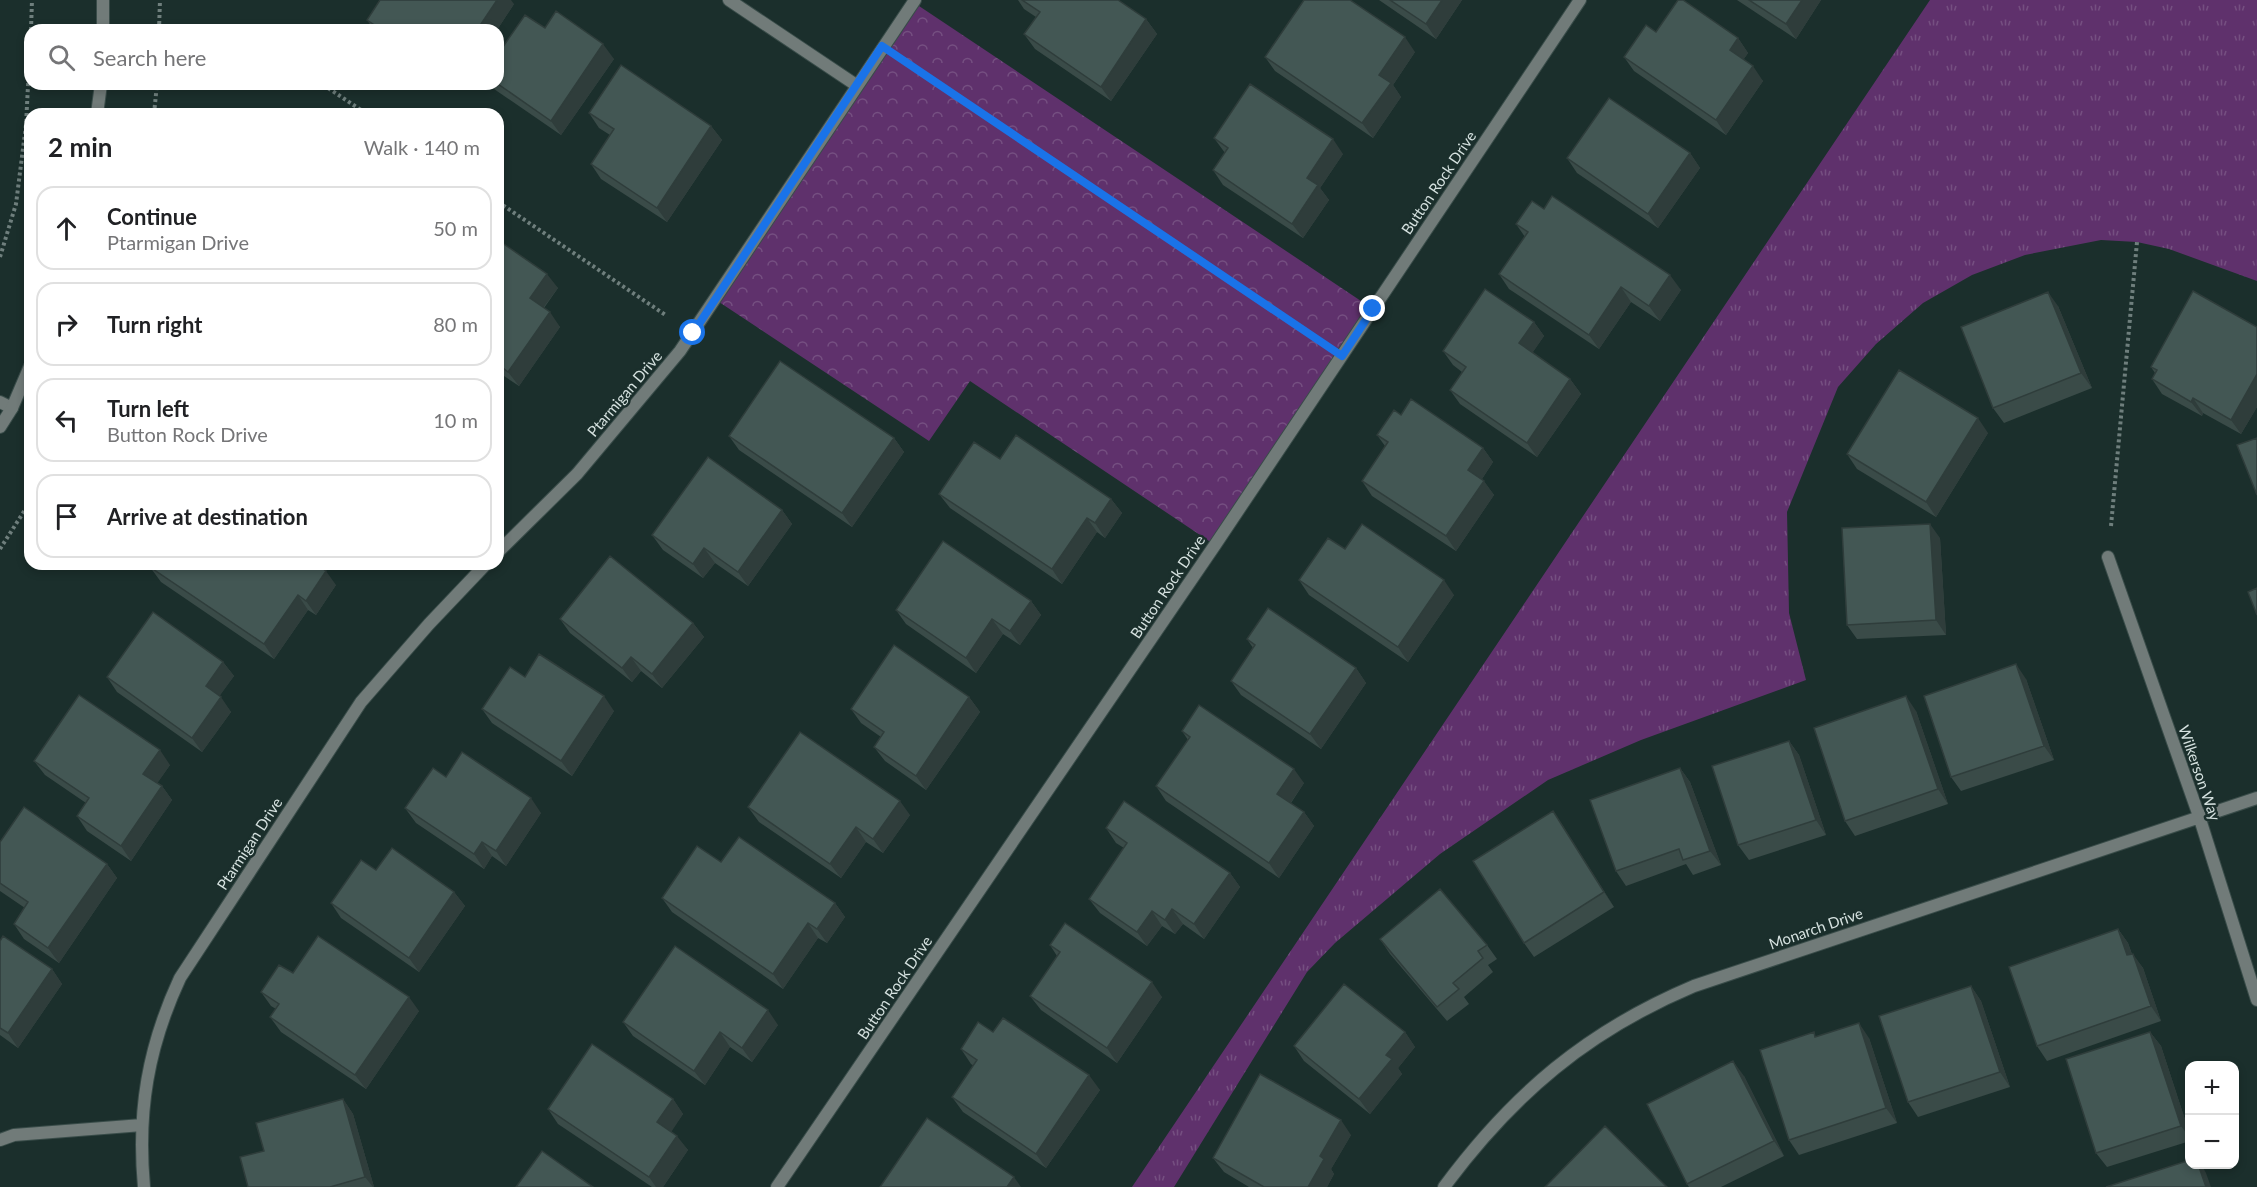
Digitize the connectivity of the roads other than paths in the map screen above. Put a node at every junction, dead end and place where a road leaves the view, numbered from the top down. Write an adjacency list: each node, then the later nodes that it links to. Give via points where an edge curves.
1 (103, 0): 5 (street)
2 (729, 0): 6 (street)
3 (915, 0): 6 (street, Ptarmigan Drive)
4 (1580, 0): 22 (street, Button Rock Drive)
5 (103, 24)
6 (856, 84): 13 (street, Ptarmigan Drive, via 693,333 577,474)
7 (100, 90): 8 (street)
8 (98, 108)
9 (24, 380): 11 (street)
10 (0, 402): 11 (street)
11 (12, 408): 12 (street)
12 (0, 427)
13 (504, 546)
14 (2108, 557): 17 (street, Wilkerson Way)
15 (480, 570): 19 (street, Ptarmigan Drive, via 361,702 180,978 161,1018 144,1093)
16 (2257, 798): 17 (street, Monarch Drive)
17 (2199, 816): 18 (street, Wilkerson Way); 23 (street, Monarch Drive, via 1650,1005 1575,1051 1541,1080 1493,1125)
18 (2257, 1000)
19 (142, 1125): 20 (street, via 14,1135); 21 (street, Ptarmigan Drive)
20 (0, 1140)
21 (144, 1187)
22 (777, 1187)
23 (1444, 1187)

